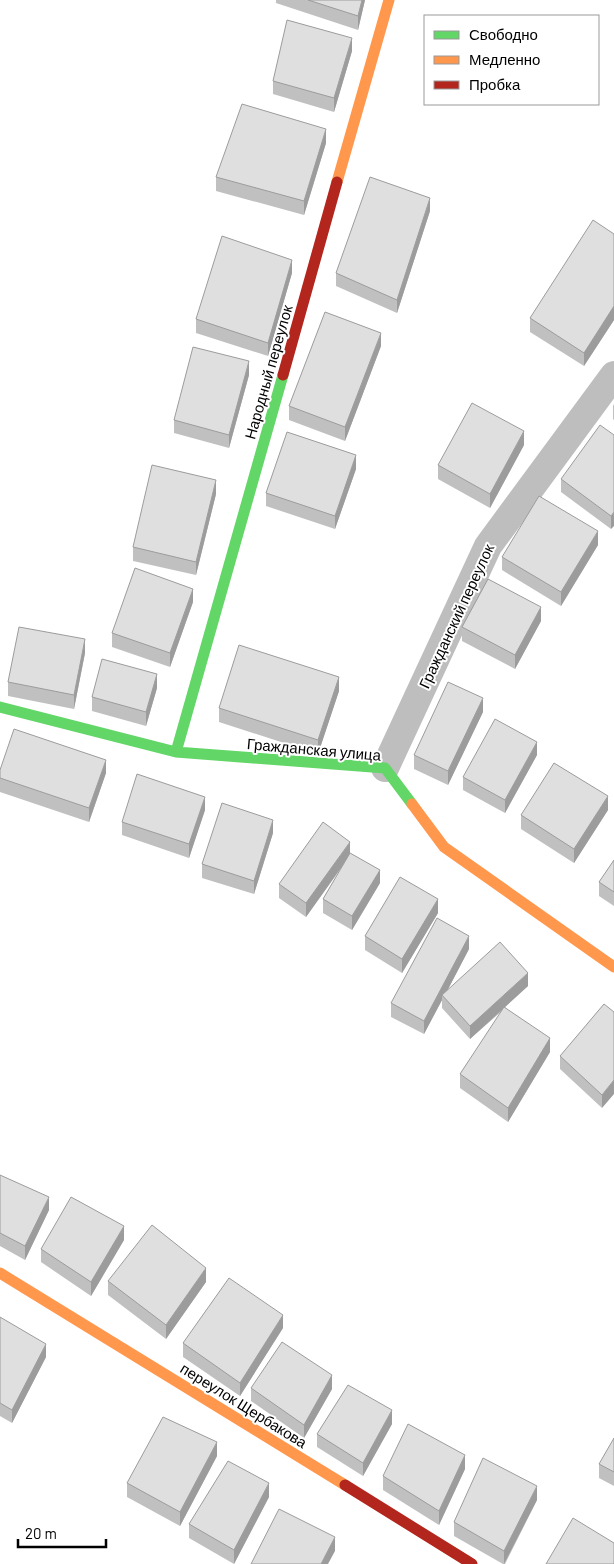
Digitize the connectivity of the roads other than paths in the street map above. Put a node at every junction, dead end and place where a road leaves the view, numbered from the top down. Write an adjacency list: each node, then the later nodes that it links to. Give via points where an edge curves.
1 (389, 0): 4 (street, Народный переулок)
2 (614, 375): 5 (street, Гражданский переулок, via 488,546)
3 (0, 707): 4 (street, Гражданская улица)
4 (176, 752): 5 (street, Гражданская улица)
5 (385, 768): 6 (street, Гражданская улица, via 444,847)
6 (614, 967)
7 (0, 1274): 8 (street, переулок Щербакова)
8 (472, 1564)

